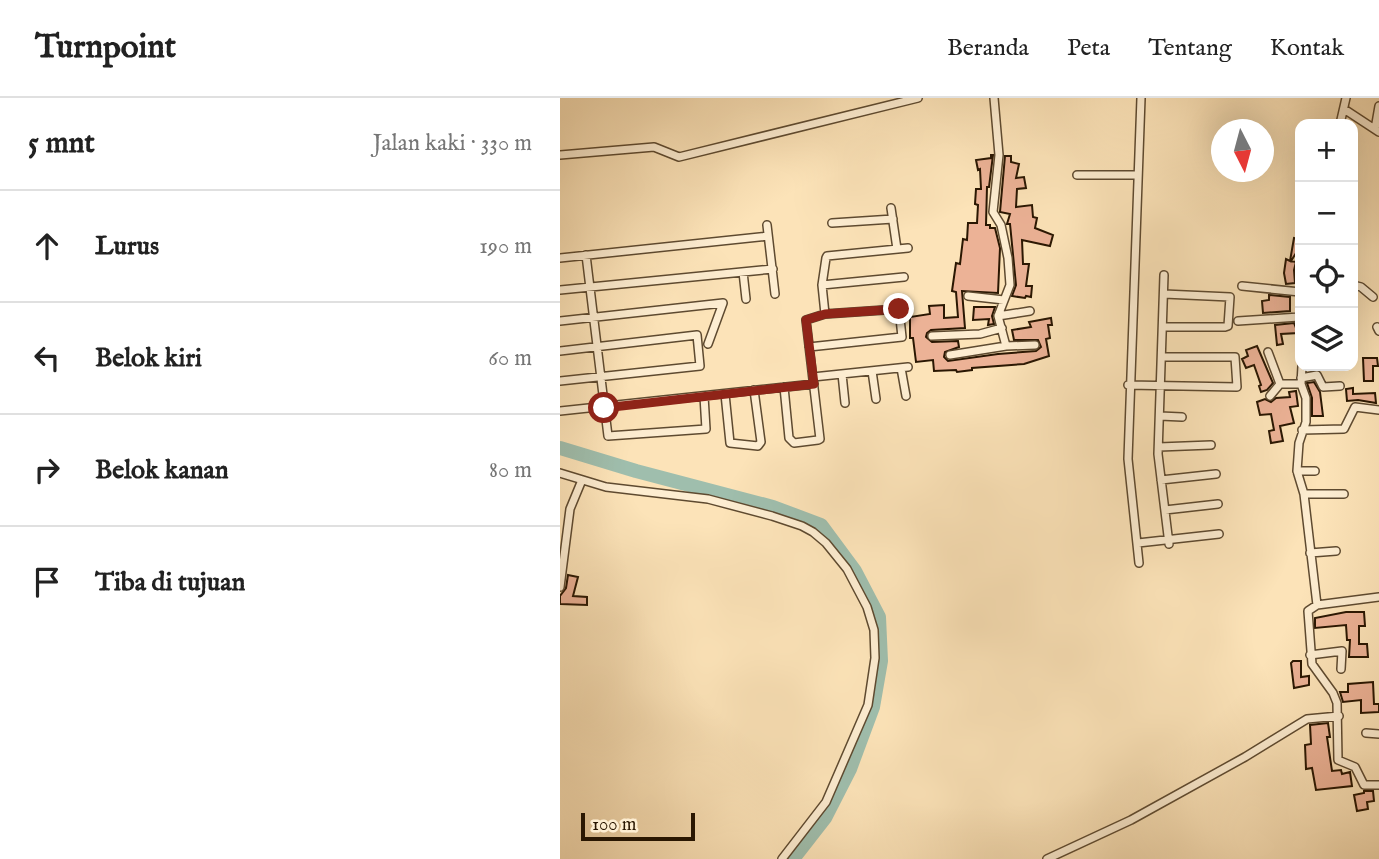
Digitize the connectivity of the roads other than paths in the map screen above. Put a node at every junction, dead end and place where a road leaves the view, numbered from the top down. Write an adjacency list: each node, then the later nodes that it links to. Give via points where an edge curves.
1 (994, 98): 37 (street, via 999,155 993,212 1002,225 1010,285)
2 (1141, 98): 12 (street)
3 (1346, 98): 7 (street)
4 (912, 99): 5 (street)
5 (896, 101): 10 (street, via 679,157 655,147)
6 (1379, 106): 9 (street)
7 (1344, 109): 8 (street); 9 (street)
8 (1341, 119)
9 (1377, 131)
10 (560, 155)
11 (1077, 175): 12 (street)
12 (1138, 176): 65 (street)
13 (891, 208): 14 (street)
14 (893, 219): 15 (street); 19 (street)
15 (832, 223)
16 (767, 225): 17 (street)
17 (768, 236): 20 (street); 22 (street)
18 (908, 248): 19 (street)
19 (897, 249): 26 (street, via 827,256)
20 (586, 255): 21 (street); 29 (street)
21 (560, 258)
22 (773, 269): 23 (street); 32 (street)
23 (743, 272): 29 (street); 36 (street)
24 (1164, 275): 33 (street)
25 (904, 277): 26 (street)
26 (822, 285): 39 (street)
27 (1242, 286): 31 (street)
28 (1358, 286): 35 (street)
29 (591, 287): 30 (street); 41 (street)
30 (560, 290)
31 (1295, 291)
32 (775, 293)
33 (1164, 294): 45 (street); 45 (street, via 1230,297 1228,326)
34 (968, 296): 37 (street)
35 (1373, 296)
36 (746, 299)
37 (1004, 300): 40 (street)
38 (1030, 311): 40 (street)
39 (825, 314): 52 (street, via 806,320); 52 (street, via 899,309 902,337)
40 (998, 316): 46 (street)
41 (594, 317): 43 (street); 48 (street, via 723,303); 51 (street)
42 (1295, 319): 44 (street)
43 (560, 321)
44 (1238, 321)
45 (1163, 327): 56 (street)
46 (1002, 328): 47 (street); 50 (street)
47 (932, 336)
48 (708, 344)
49 (1035, 345): 50 (street)
50 (1006, 346): 55 (street)
51 (597, 347): 53 (street); 60 (street); 60 (street, via 696,335 698,345 700,366)
52 (809, 347): 61 (street)
53 (560, 351)
54 (1268, 352): 64 (street)
55 (950, 355)
56 (1162, 357): 66 (street); 66 (street, via 1235,357 1237,387)
57 (872, 371): 59 (street); 72 (street, via 904,367); 74 (street)
58 (1302, 371): 63 (street)
59 (842, 374): 61 (street); 75 (street)
60 (600, 377): 62 (street); 76 (street)
61 (814, 380): 68 (street); 68 (street, via 818,440 794,443 789,438)
62 (560, 381)
63 (1301, 381): 64 (street); 67 (street, via 1317,375 1322,387); 81 (street, via 1306,404)
64 (1280, 384): 73 (street)
65 (1128, 385): 66 (street); 96 (street, via 1128,459)
66 (1161, 386): 79 (street)
67 (1340, 386)
68 (784, 387): 69 (street)
69 (754, 390): 70 (street); 70 (street, via 758,446 730,443)
70 (724, 394): 71 (street)
71 (704, 396): 76 (street); 76 (street, via 706,429 610,437)
72 (906, 396)
73 (1269, 396)
74 (876, 399)
75 (845, 402)
76 (604, 408): 78 (street)
77 (1379, 410): 81 (street, via 1355,407 1344,429)
78 (560, 411)
79 (1160, 416): 80 (street); 83 (street)
80 (1182, 417)
81 (1302, 430): 84 (street)
82 (1211, 445): 83 (street)
83 (1158, 447): 89 (street)
84 (1297, 471): 85 (street); 90 (street)
85 (1315, 471)
86 (560, 473): 88 (street)
87 (1216, 474): 89 (street)
88 (582, 480): 100 (street, via 570,509); 109 (street, via 708,499 802,526 826,544 847,569 874,629 876,646 865,714 826,802)
89 (1161, 480): 93 (street)
90 (1304, 494): 91 (street); 98 (street)
91 (1344, 494)
92 (1218, 504): 93 (street)
93 (1165, 510): 95 (street)
94 (1219, 534): 95 (street)
95 (1169, 542): 96 (street)
96 (1138, 543): 99 (street)
97 (1336, 551): 98 (street)
98 (1310, 553): 102 (street)
99 (1139, 563)
100 (560, 587)
101 (1379, 597): 102 (street)
102 (1317, 605): 103 (street, via 1308,611)
103 (1310, 655): 104 (street, via 1342,651); 105 (street, via 1313,669 1335,697)
104 (1341, 670)
105 (1339, 716): 108 (street, via 1338,761 1355,767 1364,785); 110 (street, via 1307,719 1130,820)
106 (1366, 733): 107 (street)
107 (1379, 734)
108 (1379, 785)
109 (782, 859)
110 (1047, 859)

